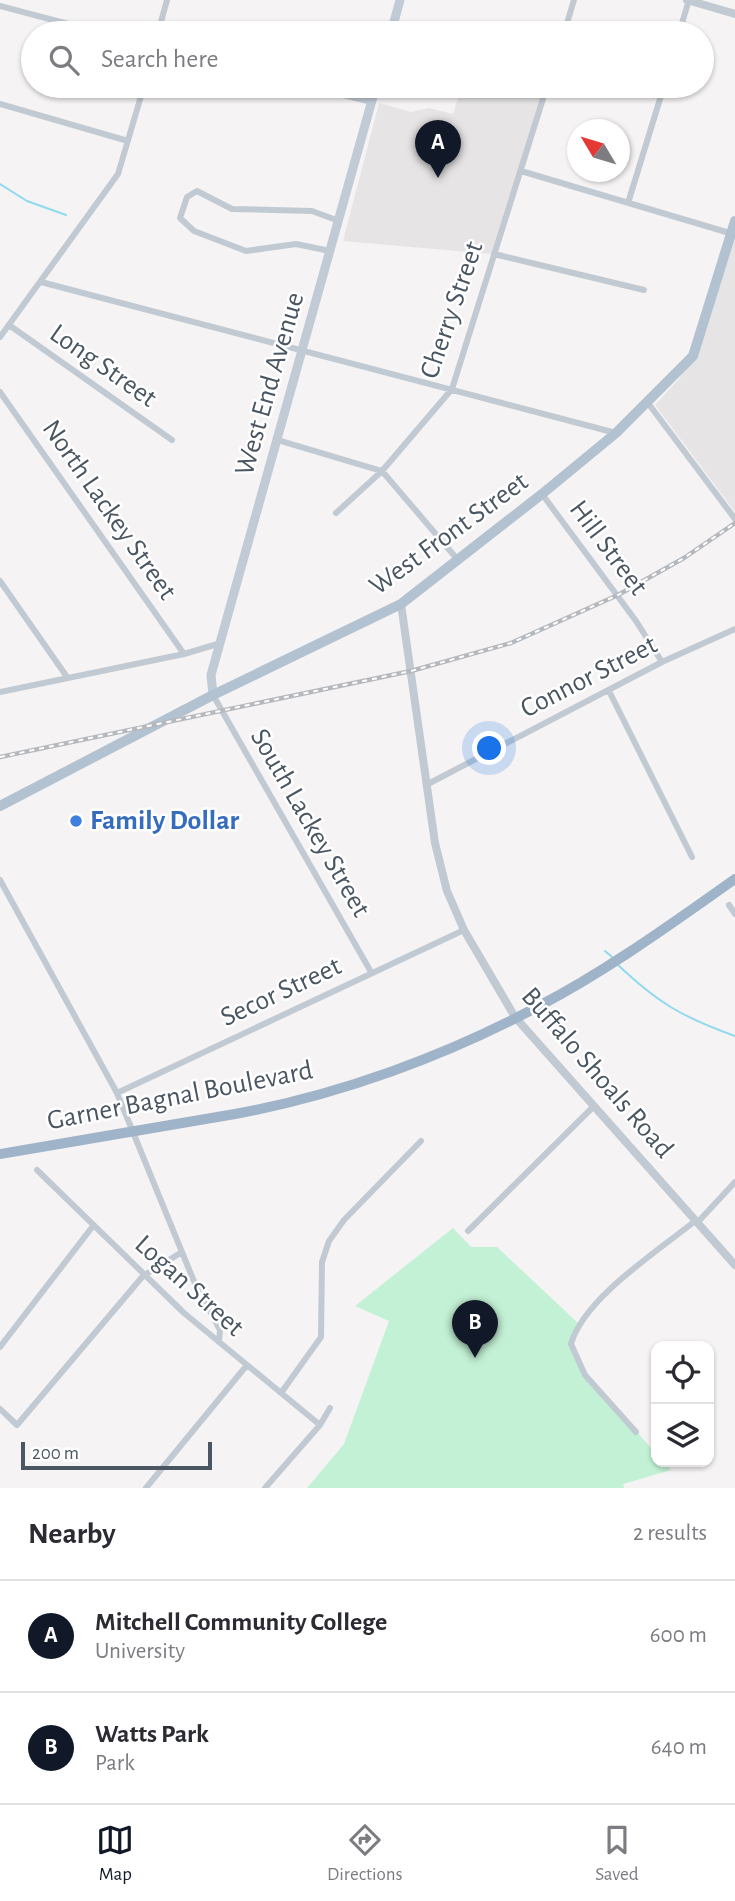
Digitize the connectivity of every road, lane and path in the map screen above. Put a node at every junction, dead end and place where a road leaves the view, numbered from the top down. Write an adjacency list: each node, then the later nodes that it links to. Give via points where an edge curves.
1 (167, 0): 8 (street)
2 (400, 0): 9 (main road)
3 (575, 0): 10 (street)
4 (689, 0): 6 (street); 11 (street)
5 (0, 6): 7 (street)
6 (735, 14)
7 (57, 21)
8 (162, 21)
9 (394, 21)
10 (568, 21)
11 (683, 21)
12 (141, 98): 19 (street)
13 (356, 98): 17 (street)
14 (373, 98): 17 (main road, West End Avenue)
15 (543, 98): 20 (street, Cherry Street)
16 (660, 98): 21 (street)
17 (372, 102): 22 (main road, West End Avenue)
18 (0, 104): 19 (street)
19 (128, 141): 27 (street, via 118,174)
20 (520, 171): 21 (street); 26 (street, Cherry Street)
21 (628, 203): 24 (street)
22 (339, 221): 25 (main road, West End Avenue); 25 (street, via 312,211 232,209 197,191 187,197 180,218 194,231 246,251 296,244)
23 (735, 221): 24 (main road, West Front Street)
24 (733, 234): 34 (main road, West Front Street, via 693,356)
25 (330, 251): 31 (main road, West End Avenue)
26 (494, 254): 28 (street); 32 (street, Cherry Street)
27 (41, 282): 29 (street); 31 (street)
28 (644, 290)
29 (9, 325): 30 (street); 36 (street, Long Street)
30 (0, 337)
31 (303, 349): 32 (street); 37 (main road, West End Avenue)
32 (452, 389): 35 (street); 38 (street, Cherry Street)
33 (0, 391): 47 (street, North Lackey Street)
34 (648, 403): 35 (main road, West Front Street); 41 (street)
35 (616, 433): 39 (main road, West Front Street)
36 (172, 440)
37 (278, 440): 38 (street); 46 (main road, West End Avenue)
38 (382, 471): 40 (street, Cherry Street); 42 (street)
39 (542, 494): 42 (main road, West Front Street); 48 (street, Hill Street)
40 (336, 513)
41 (735, 519)
42 (458, 560): 44 (main road, West Front Street)
43 (0, 581): 49 (street)
44 (401, 604): 52 (main road, West Front Street); 53 (street, Buffalo Shoals Road)
45 (735, 629): 48 (street, Connor Street)
46 (221, 643): 47 (street); 52 (main road, West End Avenue, via 211,675)
47 (184, 654): 49 (street)
48 (662, 662): 50 (street, Connor Street)
49 (67, 677): 51 (street)
50 (609, 691): 53 (street, Connor Street); 55 (street)
51 (0, 692)
52 (213, 695): 54 (main road, West Front Street); 61 (street, South Lackey Street)
53 (426, 785): 60 (street, Buffalo Shoals Road, via 441,867)
54 (0, 806)
55 (692, 857)
56 (735, 879): 62 (highway, Garner Bagnal Boulevard, via 612,963)
57 (0, 880): 63 (street)
58 (729, 905): 59 (street)
59 (735, 914)
60 (464, 930): 61 (street, Secor Street); 62 (street, Buffalo Shoals Road)
61 (371, 972): 63 (street, Secor Street)
62 (514, 1017): 64 (street, Buffalo Shoals Road); 65 (highway, Garner Bagnal Boulevard, via 446,1048 344,1085 236,1114)
63 (117, 1093): 65 (street)
64 (593, 1107): 70 (street, Buffalo Shoals Road); 72 (street)
65 (134, 1129): 67 (highway, Garner Bagnal Boulevard); 73 (street)
66 (421, 1141): 79 (street, via 329,1241 322,1262 321,1337)
67 (0, 1154)
68 (37, 1170): 71 (street, Logan Street)
69 (735, 1182): 70 (street)
70 (696, 1222): 74 (street, Buffalo Shoals Road); 83 (street, via 600,1298 579,1324 571,1344 585,1375)
71 (93, 1226): 75 (street, Logan Street); 77 (street)
72 (468, 1231)
73 (182, 1252): 75 (street); 76 (street, via 220,1330)
74 (735, 1265)
75 (144, 1276): 76 (street, Logan Street); 81 (street, via 17,1425)
76 (219, 1342): 78 (street, Logan Street)
77 (0, 1347)
78 (247, 1365): 79 (street, Logan Street); 84 (street)
79 (281, 1393): 82 (street, Logan Street)
80 (330, 1408): 82 (street)
81 (0, 1409)
82 (320, 1425): 85 (street)
83 (636, 1433)
84 (146, 1488)
85 (265, 1488)

